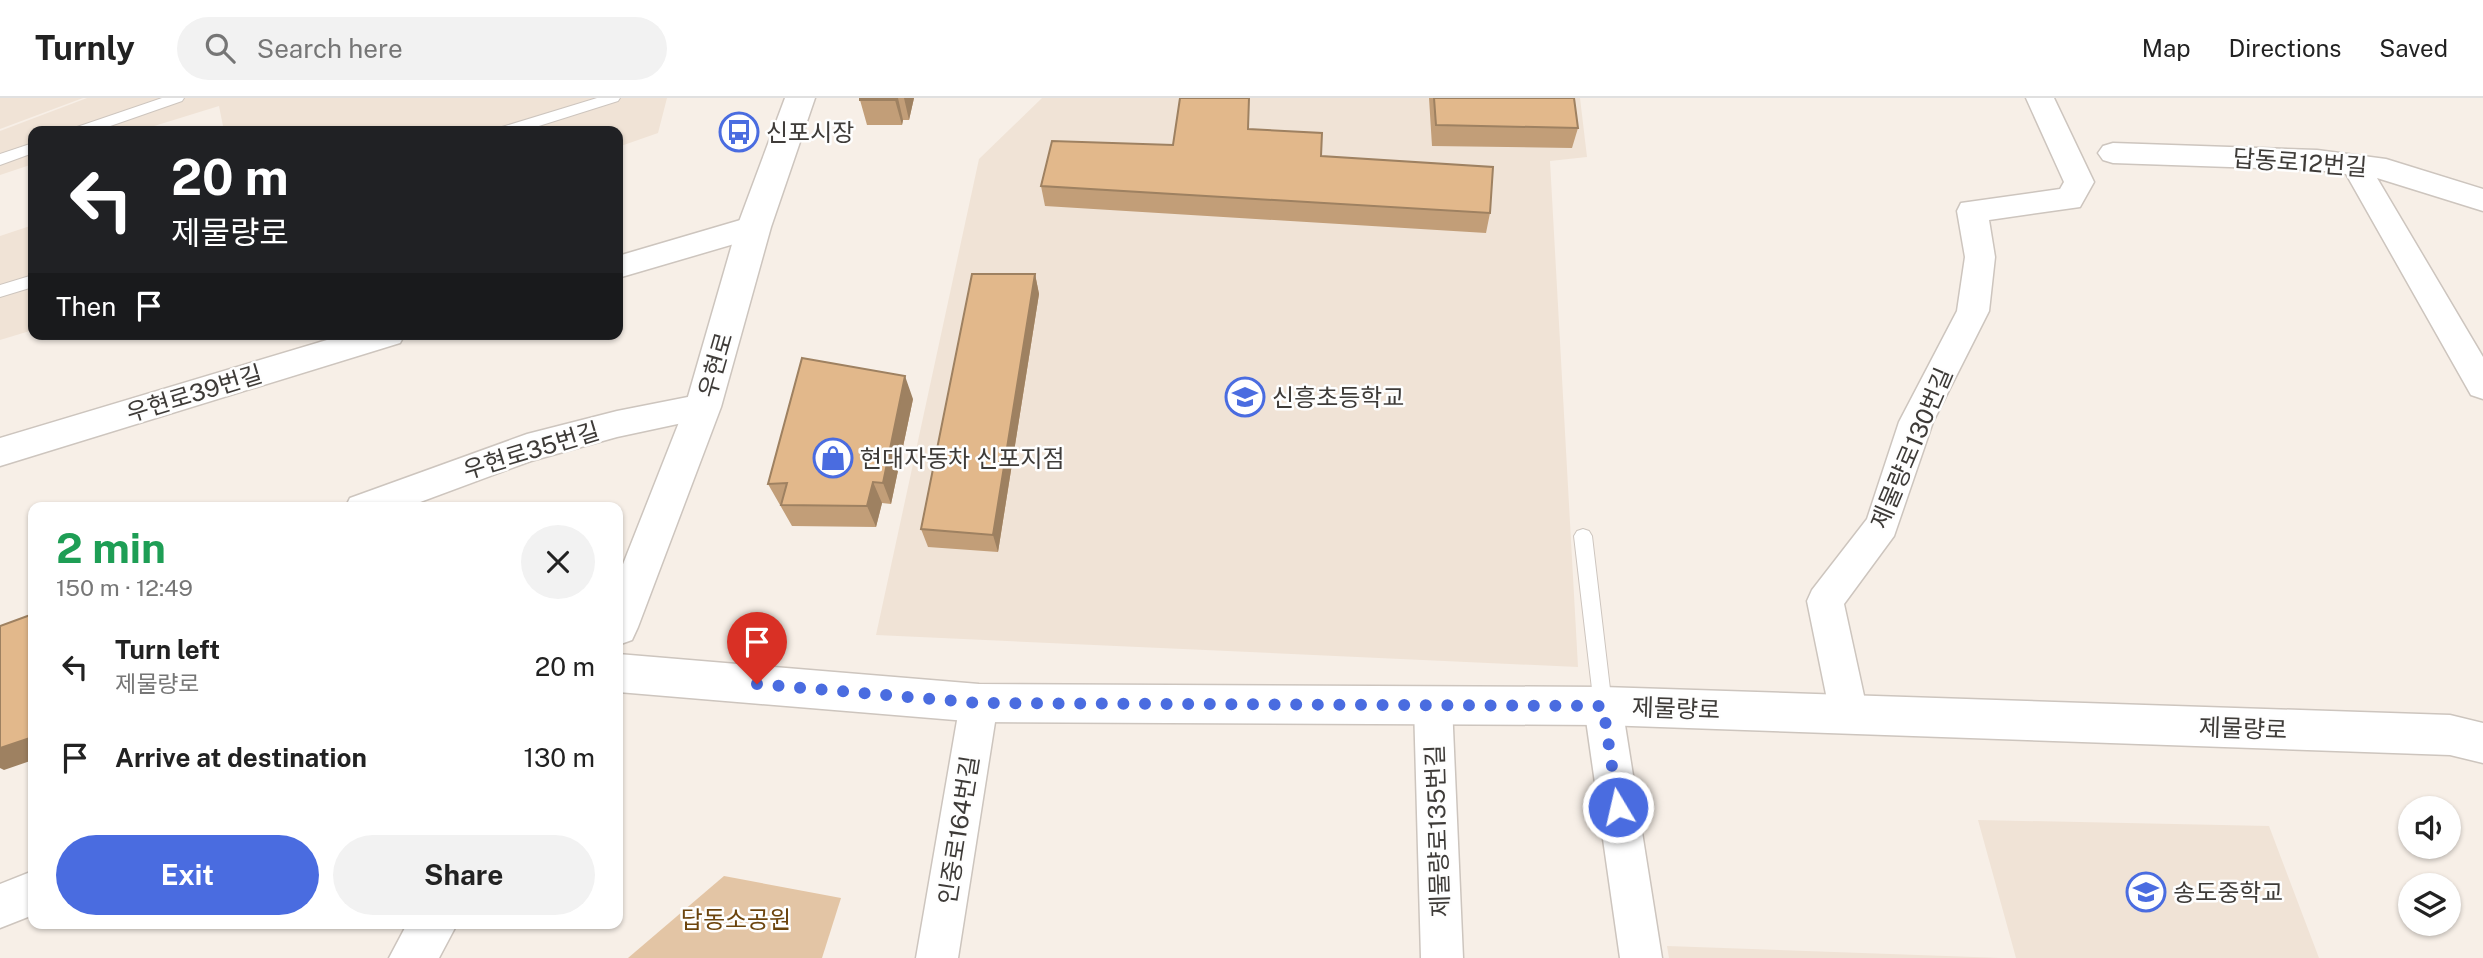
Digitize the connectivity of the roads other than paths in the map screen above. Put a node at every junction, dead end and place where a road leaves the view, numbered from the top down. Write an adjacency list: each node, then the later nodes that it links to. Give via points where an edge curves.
1 (177, 98): 5 (lane)
2 (613, 98): 6 (lane)
3 (800, 98): 12 (main road, 우현로)
4 (2040, 98): 27 (street, 제물량로130번길, via 2079,182 2068,199 1972,211 1980,257 1973,311 1916,422 1882,526 1825,601)
5 (96, 126)
6 (523, 126)
7 (28, 150): 9 (lane)
8 (2113, 153): 10 (street, 답동로12번길)
9 (0, 160)
10 (2355, 165): 11 (street, 답동로12번길, via 2386,169); 17 (street)
11 (2483, 200)
12 (754, 227): 13 (street); 18 (main road, 우현로)
13 (623, 266)
14 (28, 283): 15 (lane)
15 (0, 291)
16 (369, 340): 19 (street, 우현로39번길)
17 (2483, 386)
18 (704, 407): 20 (street, 우현로35번길, via 527,448); 22 (main road, 우현로)
19 (0, 452)
20 (378, 502)
21 (1583, 536): 26 (lane)
22 (623, 614)
23 (623, 673): 24 (main road, 제물량로)
24 (979, 703): 25 (main road, 제물량로); 33 (street, 인중로164번길)
25 (1433, 705): 26 (main road, 제물량로); 34 (street, 제물량로135번길)
26 (1603, 706): 27 (main road, 제물량로); 35 (street)
27 (1849, 714): 28 (main road, 제물량로, via 2450,735)
28 (2483, 743)
29 (28, 895): 30 (main road)
30 (0, 906)
31 (431, 929): 32 (main road)
32 (412, 958)
33 (937, 958)
34 (1442, 958)
35 (1641, 958)

